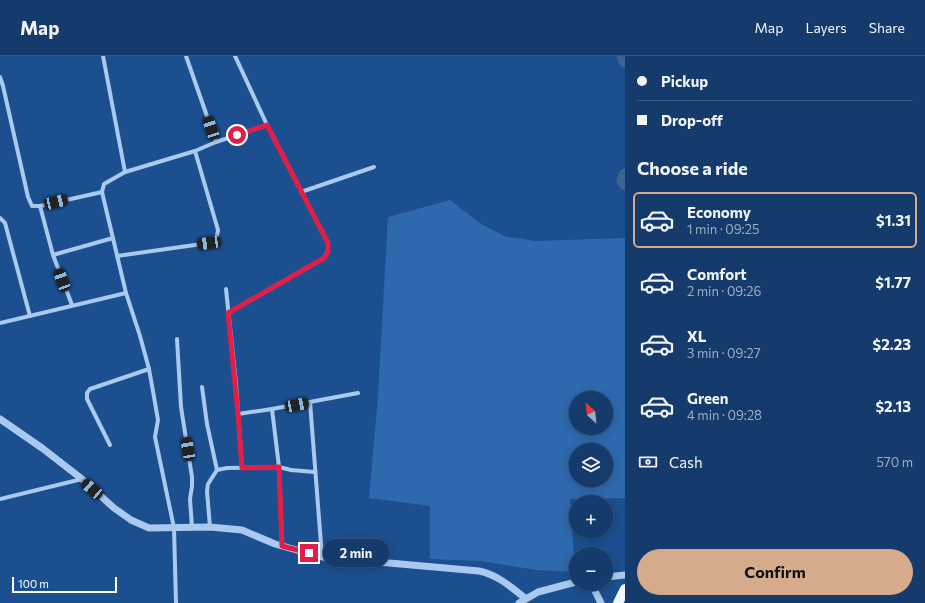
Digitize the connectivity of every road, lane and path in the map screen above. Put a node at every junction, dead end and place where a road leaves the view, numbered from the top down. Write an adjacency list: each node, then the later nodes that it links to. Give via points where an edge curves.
1 (102, 56): 9 (street)
2 (186, 56): 6 (street)
3 (235, 56): 5 (street)
4 (0, 77): 12 (street, via 28,197 32,206)
5 (267, 125): 6 (street); 11 (street)
6 (216, 142): 7 (street)
7 (195, 151): 9 (street); 16 (street, via 218,230 216,241)
8 (374, 167): 11 (street)
9 (125, 172): 10 (street, via 104,184)
10 (102, 192): 12 (street); 14 (street)
11 (301, 192): 20 (street, via 328,243 328,252 324,258)
12 (40, 206): 15 (street)
13 (0, 218): 21 (street, via 5,224)
14 (113, 238): 15 (street); 16 (street)
15 (53, 255): 19 (street)
16 (118, 256): 18 (street)
17 (226, 289): 20 (street)
18 (126, 293): 19 (street); 24 (street)
19 (72, 305): 21 (street)
20 (228, 313): 29 (street)
21 (30, 316): 22 (street)
22 (0, 323)
23 (176, 339): 38 (street, via 181,407 192,476)
24 (149, 370): 31 (street, via 90,389 87,393 87,399); 40 (street, via 158,420 156,437)
25 (202, 387): 34 (street)
26 (358, 393): 27 (street)
27 (310, 402): 28 (street); 35 (street)
28 (272, 409): 29 (street); 32 (street)
29 (238, 414): 33 (street)
30 (0, 419): 36 (street)
31 (110, 445)
32 (279, 467): 33 (street); 35 (street); 41 (street)
33 (242, 468): 34 (street)
34 (217, 470): 39 (street, via 208,484 207,491)
35 (314, 472): 42 (street)
36 (82, 479): 37 (street); 40 (street, via 131,520 149,528)
37 (0, 499)
38 (192, 527): 39 (street); 40 (street)
39 (210, 527): 41 (street, via 242,530)
40 (174, 528): 49 (street)
41 (282, 546): 42 (street)
42 (322, 557): 48 (street, via 488,573 499,578)
43 (625, 575): 44 (street)
44 (613, 576)
45 (569, 584): 48 (street)
46 (625, 589): 52 (main road)
47 (595, 591): 51 (street)
48 (525, 598): 50 (street)
49 (176, 603)
50 (518, 603)
51 (600, 603)
52 (618, 603)

